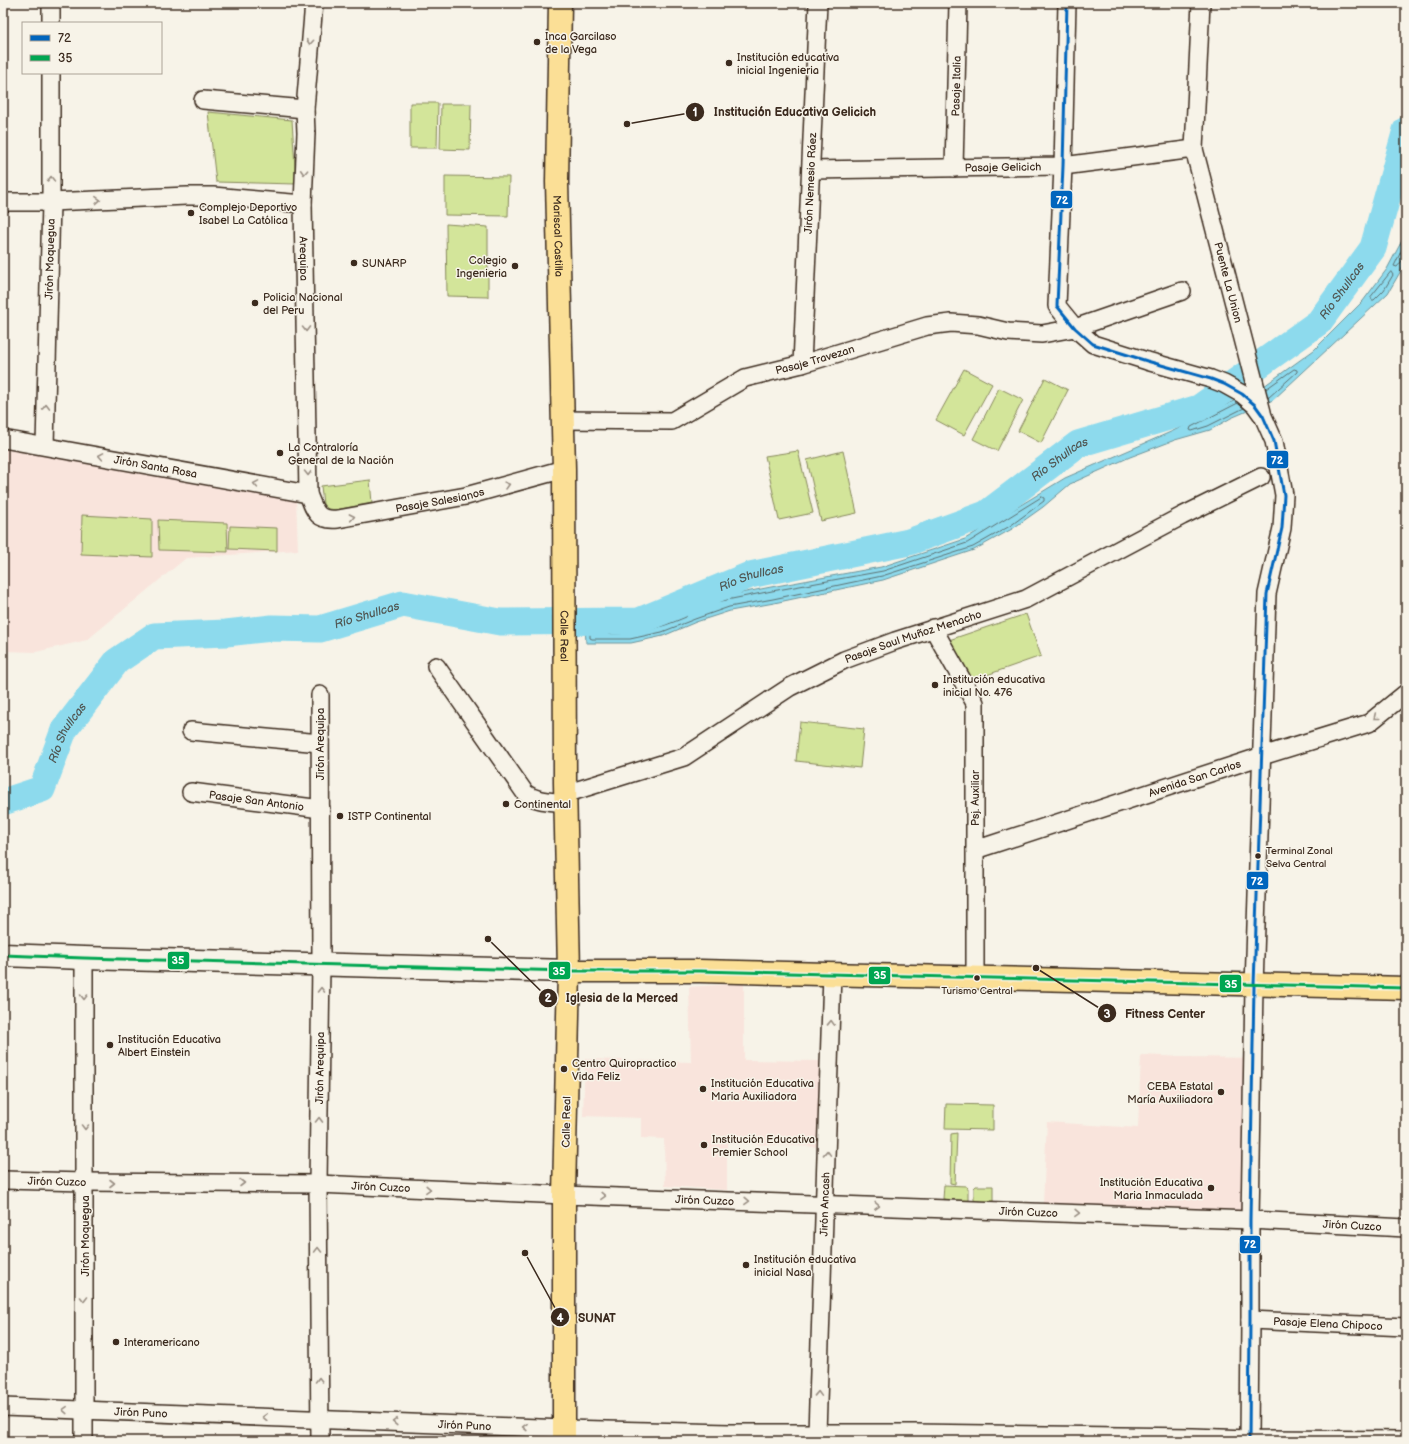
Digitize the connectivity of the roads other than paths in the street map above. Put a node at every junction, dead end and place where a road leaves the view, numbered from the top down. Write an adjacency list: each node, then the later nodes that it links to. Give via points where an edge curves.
1 (51, 3): 8 (street)
2 (314, 3): 11 (street, Arequipa, one-way to 11)
3 (560, 3): 23 (main road, Mariscal Castilla, via 557,182)
4 (818, 3): 15 (street, Jirón Nemesio Ráez)
5 (958, 3): 14 (street, Pasaje Italia)
6 (1067, 3): 13 (street)
7 (1201, 3): 12 (street, Puente La Union)
8 (51, 22)
9 (51, 74): 17 (street, Jirón Moquegua, one-way to 9)
10 (203, 100): 11 (street)
11 (305, 109): 18 (street, Arequipa, one-way to 18)
12 (1194, 149): 13 (street, Pasaje Gelicich); 22 (street, Puente La Union)
13 (1063, 166): 14 (street, Pasaje Gelicich); 20 (street, via 1057,306)
14 (954, 168): 15 (street, Pasaje Gelicich)
15 (811, 170): 21 (street, Jirón Nemesio Ráez)
16 (3, 202): 17 (street)
17 (51, 202): 18 (street, one-way to 18, via 212,196); 25 (street, Jirón Moquegua, one-way to 17)
18 (303, 204): 28 (street, Arequipa, one-way to 28)
19 (1182, 291): 20 (street, Pasaje Travezan)
20 (1075, 328): 21 (street, Pasaje Travezan, via 1042,334 1008,332 978,325 927,326); 22 (street, via 1093,344 1224,384 1251,401)
21 (802, 364): 23 (street, Pasaje Travezan, via 745,378 672,421)
22 (1263, 416): 36 (street, via 1274,441 1284,496 1282,528 1267,594)
23 (563, 420): 26 (main road, Mariscal Castilla)
24 (3, 438): 25 (street, Jirón Santa Rosa)
25 (45, 446): 28 (street, Jirón Santa Rosa, one-way to 25)
26 (564, 469): 29 (street, Pasaje Salesianos, one-way to 26, via 329,520 338,519 466,496); 38 (main road, Calle Real)
27 (1261, 477): 30 (street, Pasaje Saul Muñoz Menacho, via 1026,599)
28 (308, 494): 29 (street, Arequipa)
29 (316, 513)
30 (933, 628): 38 (street, Pasaje Saul Muñoz Menacho, via 844,660 790,687 684,757); 40 (street, Psj. Auxiliar, via 975,704)
31 (436, 666): 38 (street, via 525,793 540,800)
32 (1406, 693): 36 (street, Avenida San Carlos, one-way to 36, via 1369,723)
33 (320, 695): 35 (street, Jirón Arequipa)
34 (191, 731): 35 (street)
35 (320, 742): 39 (street, Jirón Arequipa)
36 (1262, 756): 40 (street, Avenida San Carlos); 47 (street)
37 (192, 792): 39 (street, Pasaje San Antonio)
38 (565, 792): 44 (main road, Calle Real)
39 (320, 809): 43 (street, Jirón Arequipa)
40 (975, 850): 46 (street, Psj. Auxiliar)
41 (3, 955): 42 (street)
42 (84, 958): 43 (street); 50 (street, Jirón Moquegua, one-way to 50)
43 (321, 964): 44 (street); 51 (street, Jirón Arequipa, one-way to 43)
44 (569, 971): 45 (main road); 52 (main road, Calle Real)
45 (832, 974): 46 (main road); 53 (street, Jirón Ancash, one-way to 45)
46 (975, 978): 47 (main road)
47 (1254, 986): 48 (main road); 54 (street)
48 (1406, 988)
49 (3, 1180): 50 (street, Jirón Cuzco)
50 (85, 1182): 51 (street, Jirón Cuzco, one-way to 51); 59 (street, Jirón Moquegua, one-way to 59)
51 (318, 1184): 52 (street, Jirón Cuzco, one-way to 52); 60 (street, Jirón Arequipa, one-way to 51)
52 (564, 1195): 53 (street, Jirón Cuzco, one-way to 53); 62 (main road, Calle Real)
53 (825, 1204): 54 (street, Jirón Cuzco, one-way to 54); 61 (street, Jirón Ancash, one-way to 53)
54 (1250, 1220): 55 (street, Jirón Cuzco); 56 (street)
55 (1406, 1228)
56 (1250, 1320): 57 (street, Pasaje Elena Chipoco); 64 (street)
57 (1406, 1327)
58 (3, 1408): 59 (street, Jirón Puno, one-way to 58)
59 (84, 1411): 60 (street, Jirón Puno, one-way to 59); 66 (street, Jirón Moquegua)
60 (320, 1419): 62 (street, Jirón Puno, one-way to 60); 67 (street, Jirón Arequipa)
61 (817, 1433): 62 (street, Jirón Puno); 63 (street, Jirón Puno)
62 (564, 1435)
63 (915, 1437): 64 (street, Jirón Puno, via 1193,1437)
64 (1249, 1440): 65 (street, Jirón Puno)
65 (1406, 1440)
66 (84, 1441)
67 (320, 1441)

